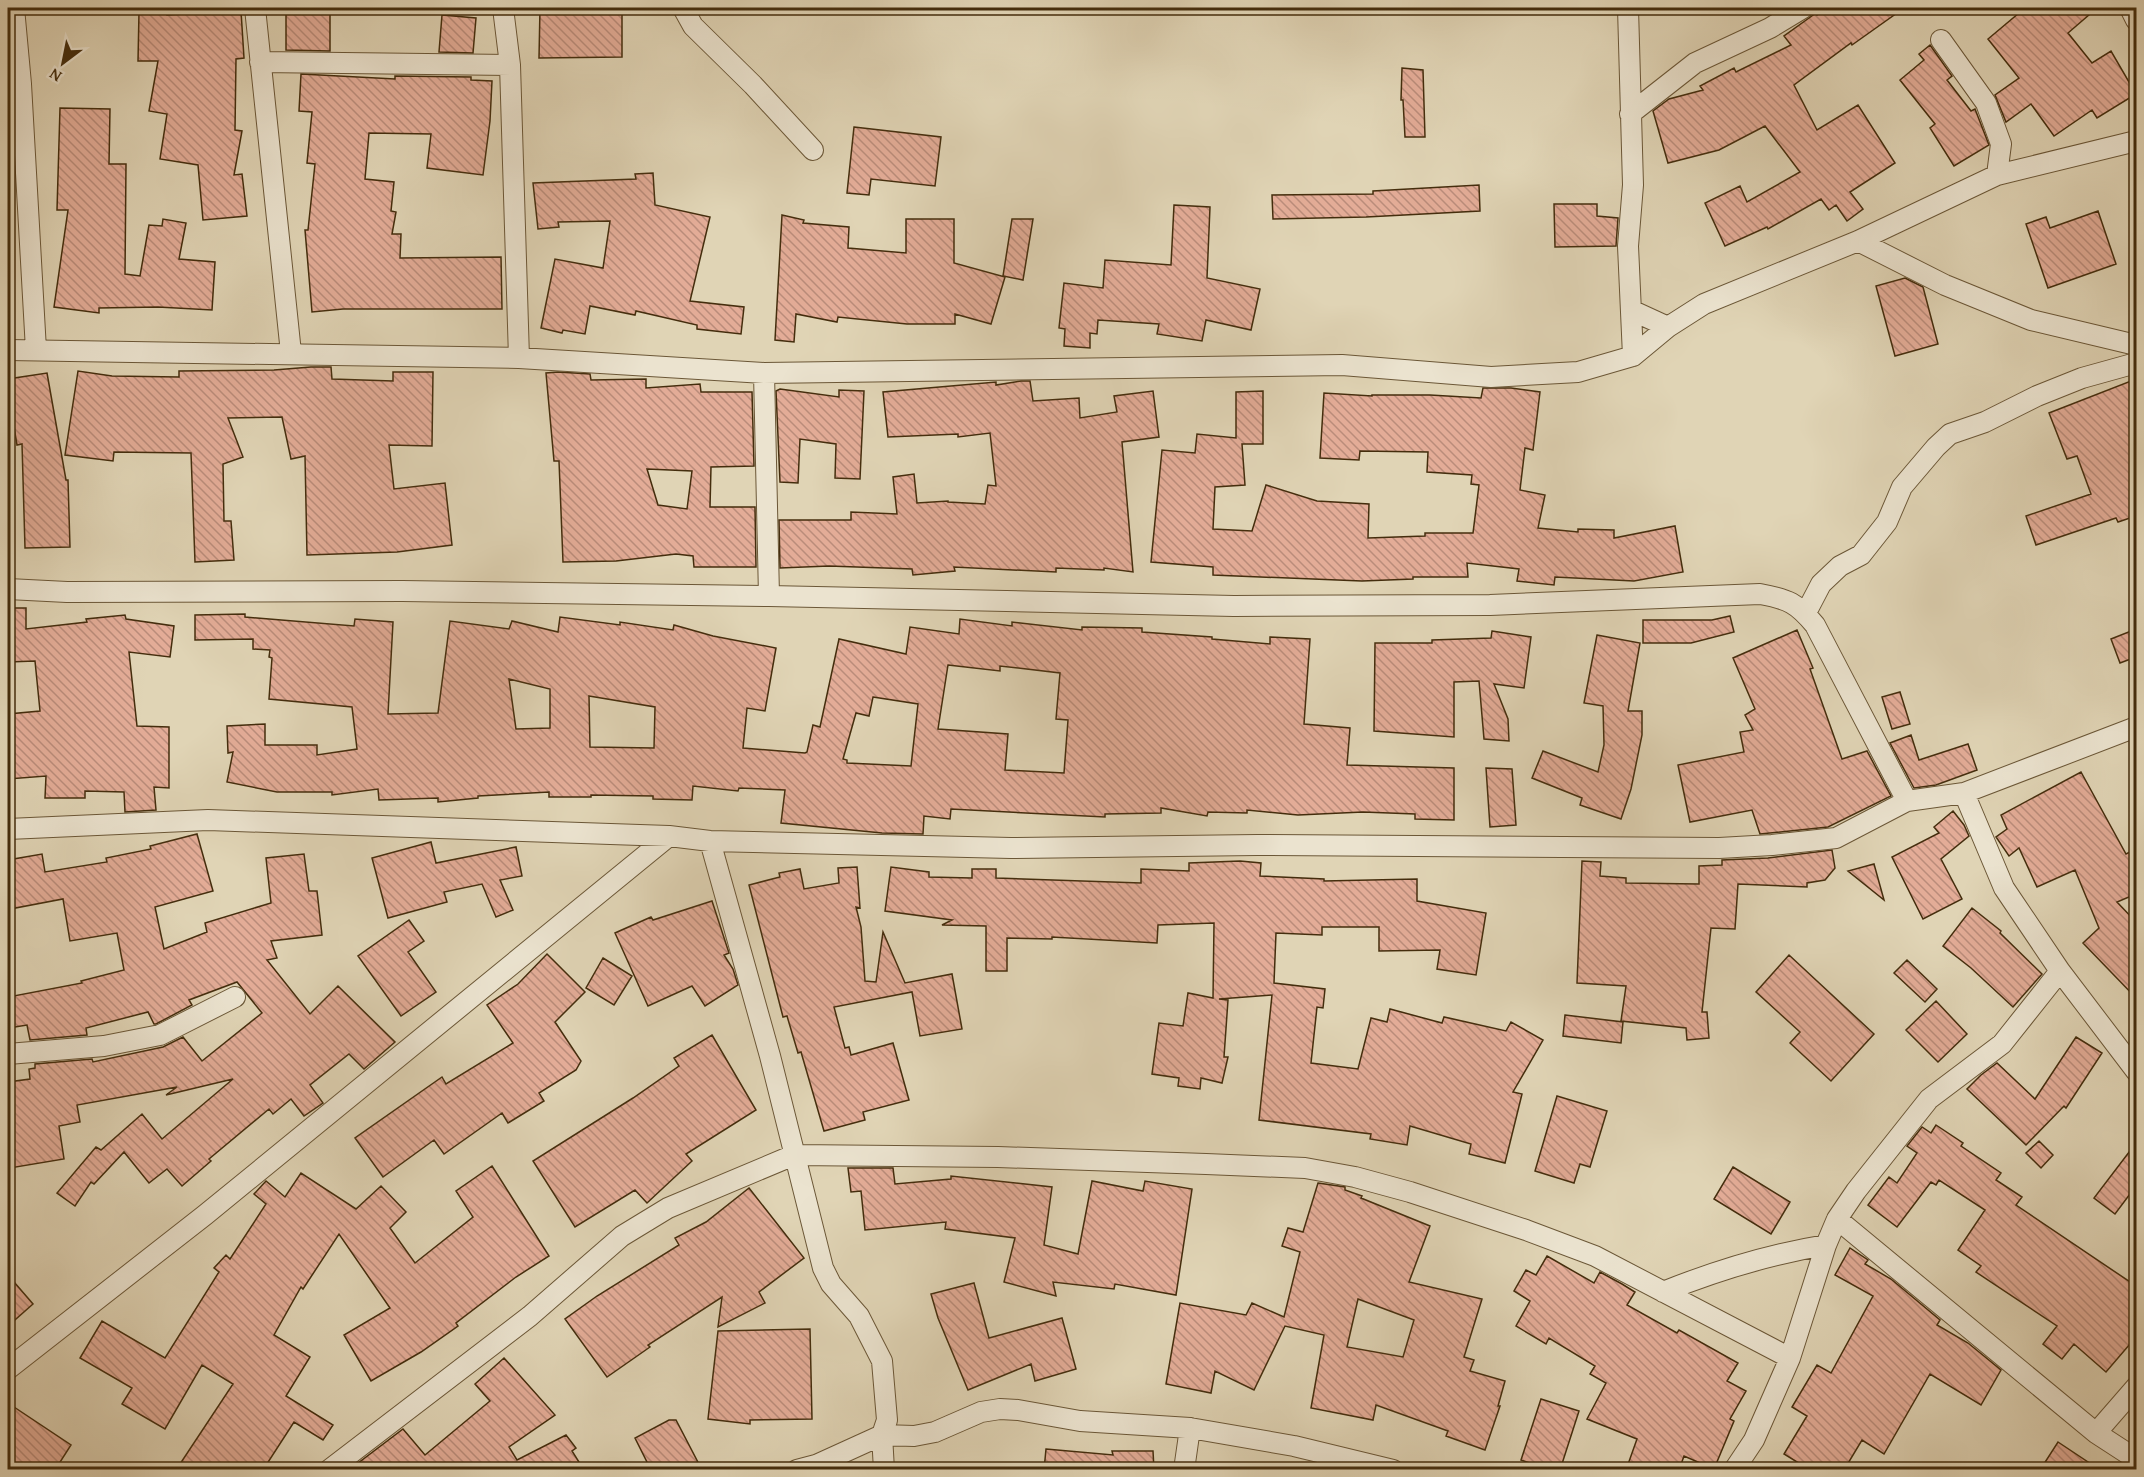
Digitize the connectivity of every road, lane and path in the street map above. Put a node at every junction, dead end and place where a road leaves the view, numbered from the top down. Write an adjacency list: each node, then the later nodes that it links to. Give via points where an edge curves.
1 (14, 8): 20 (street)
2 (255, 8): 10 (street)
3 (503, 8): 11 (street)
4 (683, 8): 14 (street, via 693,26)
5 (1628, 8): 12 (street)
6 (1803, 8): 12 (street, via 1695,63)
7 (2130, 8): 8 (street)
8 (2136, 20)
9 (1941, 40): 15 (street, via 1986,103 2001,144)
10 (260, 62): 11 (street); 22 (street)
11 (510, 65): 24 (street)
12 (1630, 114): 17 (street)
13 (2136, 141): 15 (street)
14 (813, 150)
15 (1998, 175): 16 (street)
16 (1858, 241): 18 (street, via 1704,304); 19 (street, via 1945,285 2031,320)
17 (1631, 310): 18 (street); 23 (street)
18 (1668, 327): 23 (street)
19 (2136, 345)
20 (36, 350): 21 (street); 22 (street)
21 (8, 351)
22 (291, 353): 24 (street)
23 (1633, 356): 26 (street, via 1578,372 1491,377 1342,365)
24 (519, 358): 26 (street)
25 (2136, 363): 29 (street, via 2082,378 1950,434 1902,487 1887,522 1861,555 1840,566 1821,584 1809,607)
26 (764, 373): 28 (street)
27 (8, 589): 28 (street)
28 (769, 596): 29 (street, via 1257,606 1490,605 1760,594 1781,598)
29 (1801, 608): 32 (street, via 1815,625)
30 (2136, 727): 31 (street)
31 (1964, 793): 32 (street); 36 (street, via 2004,888)
32 (1907, 801): 35 (street, via 1836,838 1719,848 1011,848)
33 (8, 829): 34 (street, via 208,820)
34 (669, 836): 35 (street); 45 (street, via 205,1215)
35 (710, 841): 40 (street)
36 (2060, 971): 39 (street); 41 (street, via 2002,1044 1929,1099)
37 (235, 997): 38 (street, via 160,1035 104,1046)
38 (8, 1054)
39 (2136, 1071)
40 (794, 1155): 43 (street, via 998,1157 1305,1168 1410,1192 1526,1230 1596,1256); 49 (street, via 824,1268 831,1284 860,1316 882,1361 887,1420); 51 (street, via 668,1208 622,1236 530,1316)
41 (1837, 1219): 42 (street); 48 (street)
42 (1826, 1245): 43 (street, via 1703,1276); 44 (street)
43 (1663, 1292): 44 (street)
44 (1790, 1358): 56 (street, via 1754,1440)
45 (8, 1369)
46 (2136, 1387): 48 (street)
47 (1190, 1428): 49 (street, via 1000,1409 981,1412 935,1432); 54 (street); 55 (street, via 1294,1446)
48 (2096, 1433): 50 (street)
49 (882, 1435): 52 (street, via 816,1466); 53 (street)
50 (2136, 1459)
51 (329, 1470)
52 (797, 1470)
53 (884, 1470)
54 (1184, 1470)
55 (1393, 1470)
56 (1734, 1470)

